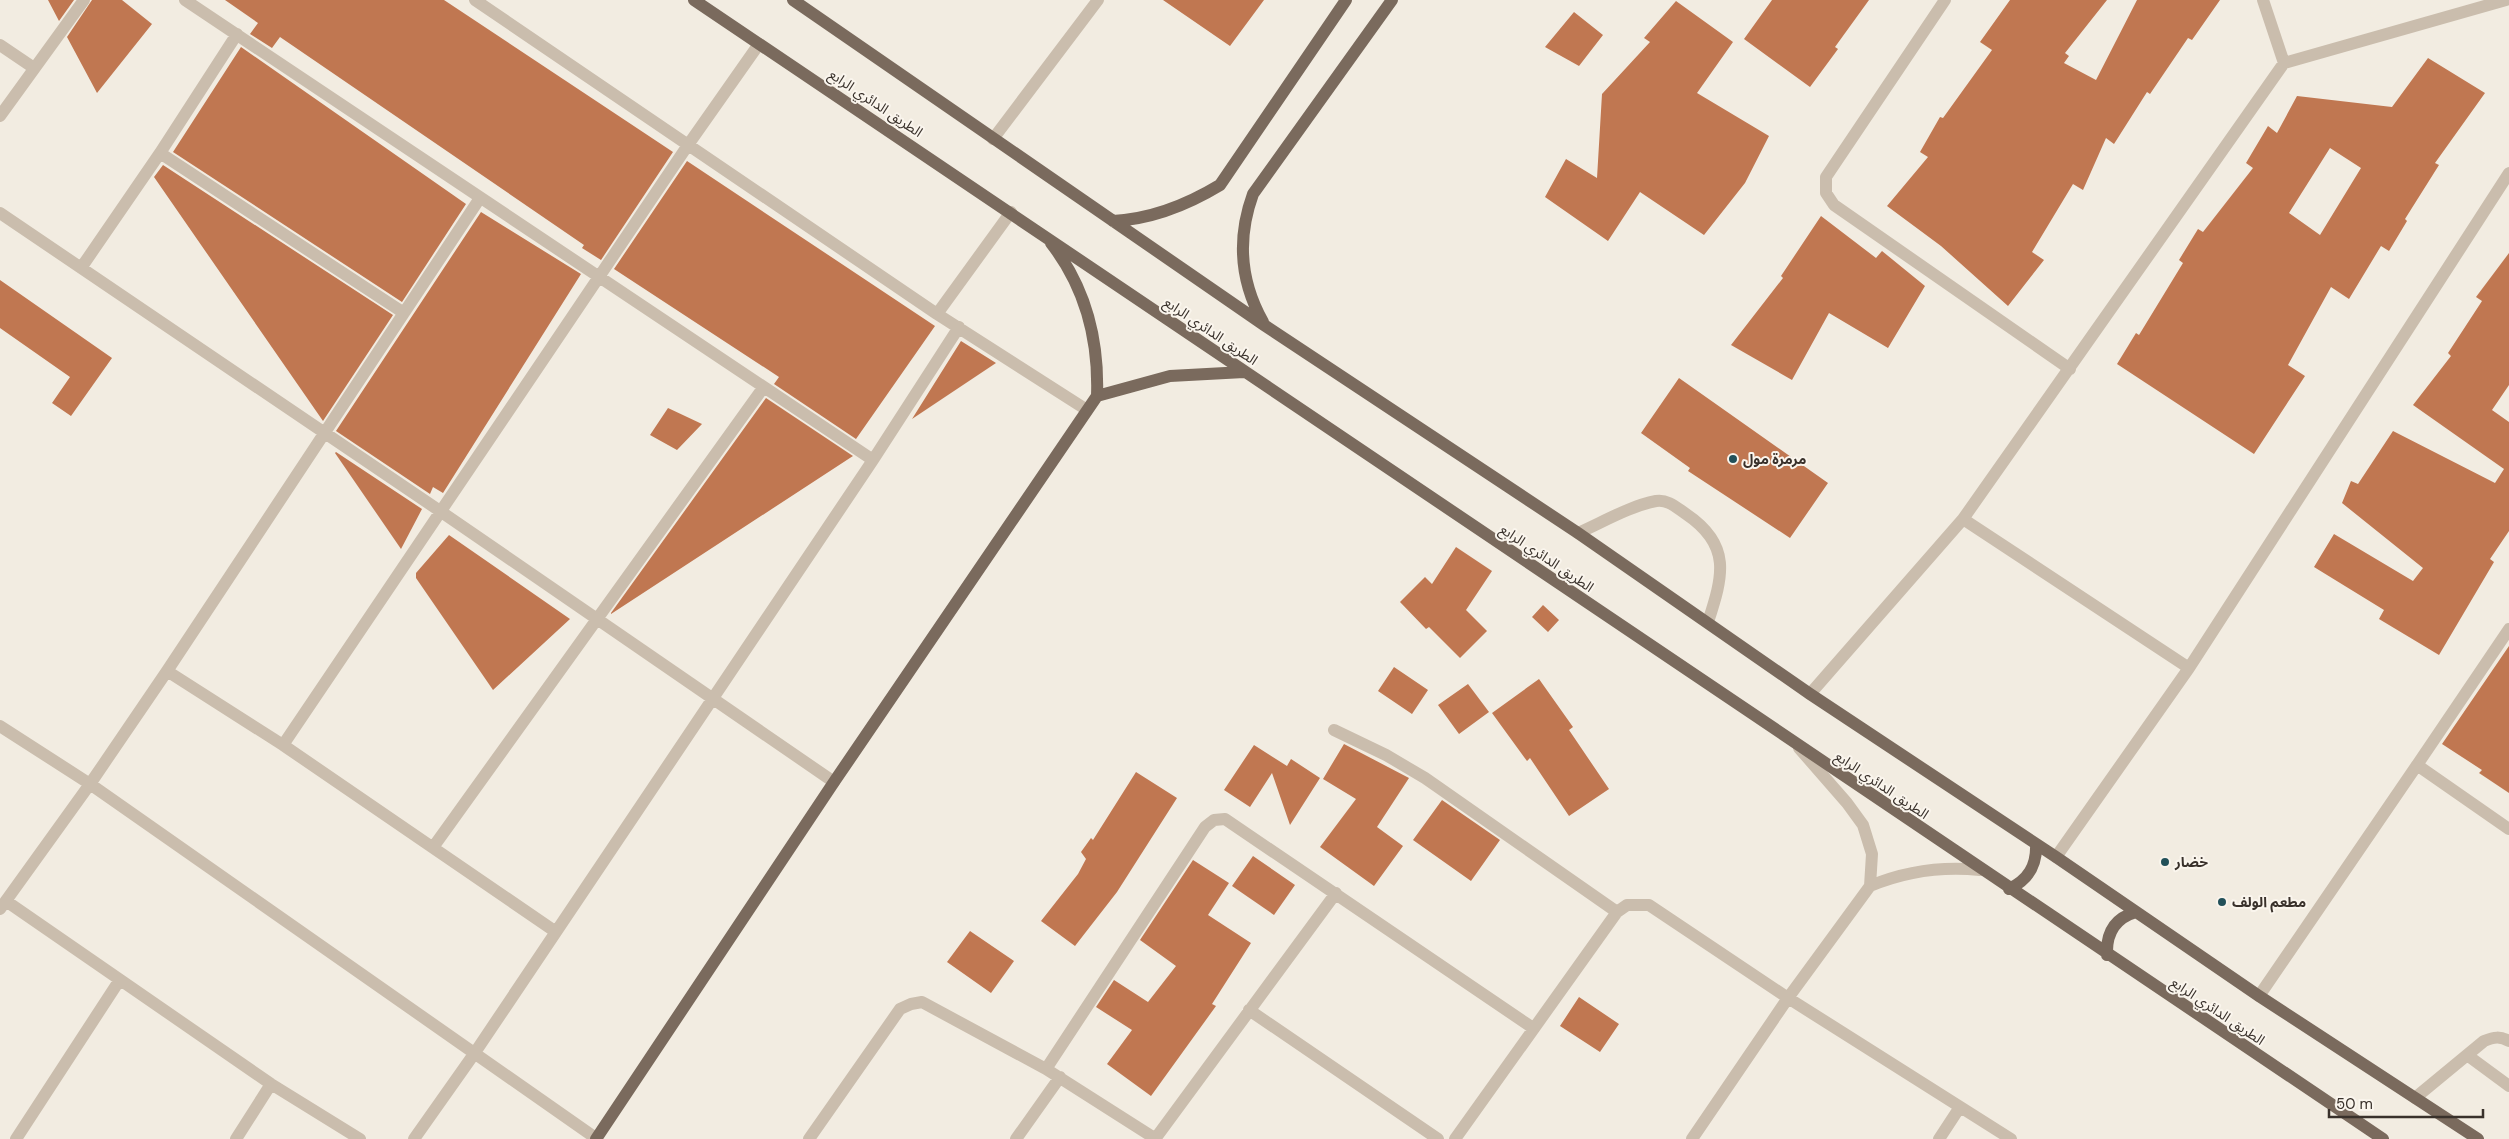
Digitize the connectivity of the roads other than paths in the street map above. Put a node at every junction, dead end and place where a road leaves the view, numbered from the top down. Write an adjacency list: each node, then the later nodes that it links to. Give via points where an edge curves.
1 (84, 0): 16 (street)
2 (185, 0): 12 (street)
3 (475, 0): 19 (street)
4 (694, 0): 13 (main road, الطريق الدائري الرابع)
5 (792, 0): 18 (main road)
6 (1098, 0): 18 (street)
7 (1346, 0): 25 (main road, via 1220,185 1203,196 1166,211)
8 (1392, 0): 31 (main road, via 1253,194 1244,227 1242,261 1250,294)
9 (1945, 0): 33 (street, via 1826,177 1826,193 1834,205)
10 (2263, 0): 15 (street)
11 (2506, 0): 15 (street)
12 (237, 34): 20 (street); 22 (street)
13 (760, 44): 19 (street); 23 (main road, الطريق الدائري الرابع)
14 (0, 45): 16 (street)
15 (2284, 63): 33 (street)
16 (34, 68): 17 (street)
17 (0, 116)
18 (994, 139): 25 (main road)
19 (688, 145): 28 (street); 30 (street)
20 (160, 153): 27 (street); 29 (street)
21 (2509, 173): 46 (street)
22 (480, 198): 28 (street); 29 (street)
23 (1011, 212): 26 (main road, الطريق الدائري الرابع); 30 (street)
24 (0, 213): 27 (street)
25 (1113, 221): 31 (main road)
26 (1043, 234): 34 (main road, الطريق الدائري الرابع); 36 (main road, via 1061,256 1087,309 1096,347)
27 (81, 268): 38 (street)
28 (601, 276): 35 (street); 40 (street)
29 (404, 313): 38 (street)
30 (937, 314): 32 (street)
31 (1264, 325): 42 (main road)
32 (959, 327): 37 (street); 39 (street)
33 (2070, 369): 41 (street)
34 (1245, 372): 36 (main road, via 1170,376); 53 (main road, الطريق الدائري الرابع)
35 (763, 388): 39 (street); 43 (street)
36 (1097, 396): 37 (main road)
37 (1087, 410): 55 (main road)
38 (324, 434): 40 (street); 47 (street)
39 (873, 460): 49 (street)
40 (440, 510): 43 (street); 52 (street)
41 (1963, 519): 46 (street); 48 (street)
42 (1578, 533): 44 (main road); 44 (street, via 1658,501 1668,502 1682,511 1702,526 1719,552 1719,588)
43 (596, 620): 49 (street); 59 (street)
44 (1708, 622): 48 (main road)
45 (2509, 629): 54 (street)
46 (2189, 668): 60 (street)
47 (167, 671): 52 (street); 56 (street)
48 (1810, 694): 58 (main road)
49 (712, 699): 55 (street); 68 (street)
50 (0, 726): 56 (street)
51 (1334, 730): 66 (street, via 1386,754 1425,778)
52 (283, 745): 59 (street)
53 (1795, 745): 61 (main road, الطريق الدائري الرابع); 62 (street, via 1863,825 1872,854)
54 (2417, 765): 57 (street); 71 (street)
55 (834, 782): 88 (main road)
56 (90, 784): 65 (street); 76 (street)
57 (2509, 830)
58 (2036, 844): 60 (main road); 63 (main road, via 2031,872)
59 (434, 846): 68 (street)
60 (2056, 857): 67 (main road)
61 (1980, 870): 62 (street, via 1928,870); 63 (main road, الطريق الدائري الرابع)
62 (1870, 886): 72 (street)
63 (2009, 889): 69 (main road, الطريق الدائري الرابع)
64 (1336, 893): 73 (street); 74 (street); 78 (street, via 1225,819 1214,820 1204,827)
65 (3, 905): 70 (street)
66 (1617, 912): 72 (street, via 1627,905 1649,905); 74 (street)
67 (2136, 912): 69 (main road, via 2122,918 2112,929); 71 (main road)
68 (556, 932): 76 (street)
69 (2107, 954): 97 (main road, الطريق الدائري الرابع)
70 (119, 981): 80 (street); 84 (street)
71 (2259, 996): 82 (main road)
72 (1788, 998): 83 (street); 94 (street)
73 (1249, 1010): 91 (street); 92 (street)
74 (1533, 1028): 93 (street)
75 (2509, 1041): 77 (street, via 2502,1037 2490,1039)
76 (474, 1054): 87 (street); 88 (street)
77 (2467, 1055): 81 (street); 82 (street)
78 (1046, 1069): 79 (street); 89 (street, via 922,1002 911,1004 900,1009)
79 (1060, 1077): 90 (street); 91 (street)
80 (271, 1084): 85 (street); 86 (street)
81 (2509, 1086)
82 (2415, 1098): 98 (main road)
83 (1960, 1107): 95 (street); 96 (street)
84 (16, 1139)
85 (236, 1139)
86 (360, 1139)
87 (414, 1139)
88 (596, 1139)
89 (809, 1139)
90 (1016, 1139)
91 (1155, 1139)
92 (1438, 1139)
93 (1455, 1139)
94 (1692, 1139)
95 (1939, 1139)
96 (2011, 1139)
97 (2383, 1139)
98 (2478, 1139)

